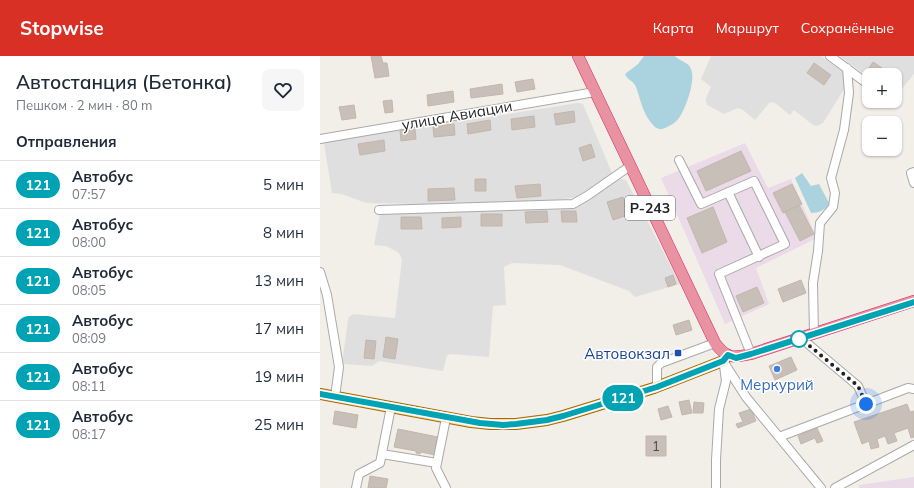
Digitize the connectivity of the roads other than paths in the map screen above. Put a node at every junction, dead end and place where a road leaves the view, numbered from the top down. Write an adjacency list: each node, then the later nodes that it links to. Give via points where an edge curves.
1 (578, 56): 5 (highway, Р-243)
2 (830, 56): 3 (street)
3 (847, 68): 4 (street); 16 (street, via 849,93 844,130 831,178 835,193 833,207 820,223 812,283)
4 (862, 80)
5 (595, 92): 6 (street, улица Авиации); 8 (highway, Р-243)
6 (320, 139)
7 (679, 160): 11 (street, via 701,204)
8 (630, 166): 12 (street, via 573,204); 18 (highway, Р-243)
9 (914, 172): 10 (street, via 911,173)
10 (914, 183)
11 (728, 192): 13 (street); 13 (street, via 754,181 785,244)
12 (379, 210)
13 (759, 257): 19 (street, via 719,274)
14 (320, 272): 24 (street, via 327,295 339,367)
15 (914, 302): 16 (highway)
16 (814, 334): 17 (highway)
17 (800, 338): 19 (highway); 25 (street, via 858,386)
18 (715, 343): 20 (highway, Р-243); 21 (street, via 661,363 658,367)
19 (751, 354): 20 (highway)
20 (726, 358): 21 (main road); 28 (street, via 746,396); 34 (street, via 726,380 719,409)
21 (657, 387): 27 (main road, via 547,420 490,424)
22 (914, 389): 25 (street, via 908,388)
23 (320, 394): 24 (main road)
24 (335, 397): 26 (main road)
25 (866, 404): 28 (street)
26 (391, 407): 27 (main road); 30 (street)
27 (446, 418): 31 (street)
28 (779, 437): 35 (street)
29 (914, 445): 36 (street)
30 (382, 454): 31 (street); 32 (street, via 380,463 359,474)
31 (437, 463): 33 (street, via 436,468)
32 (356, 488)
33 (446, 488)
34 (716, 488)
35 (821, 488)
36 (835, 488)

